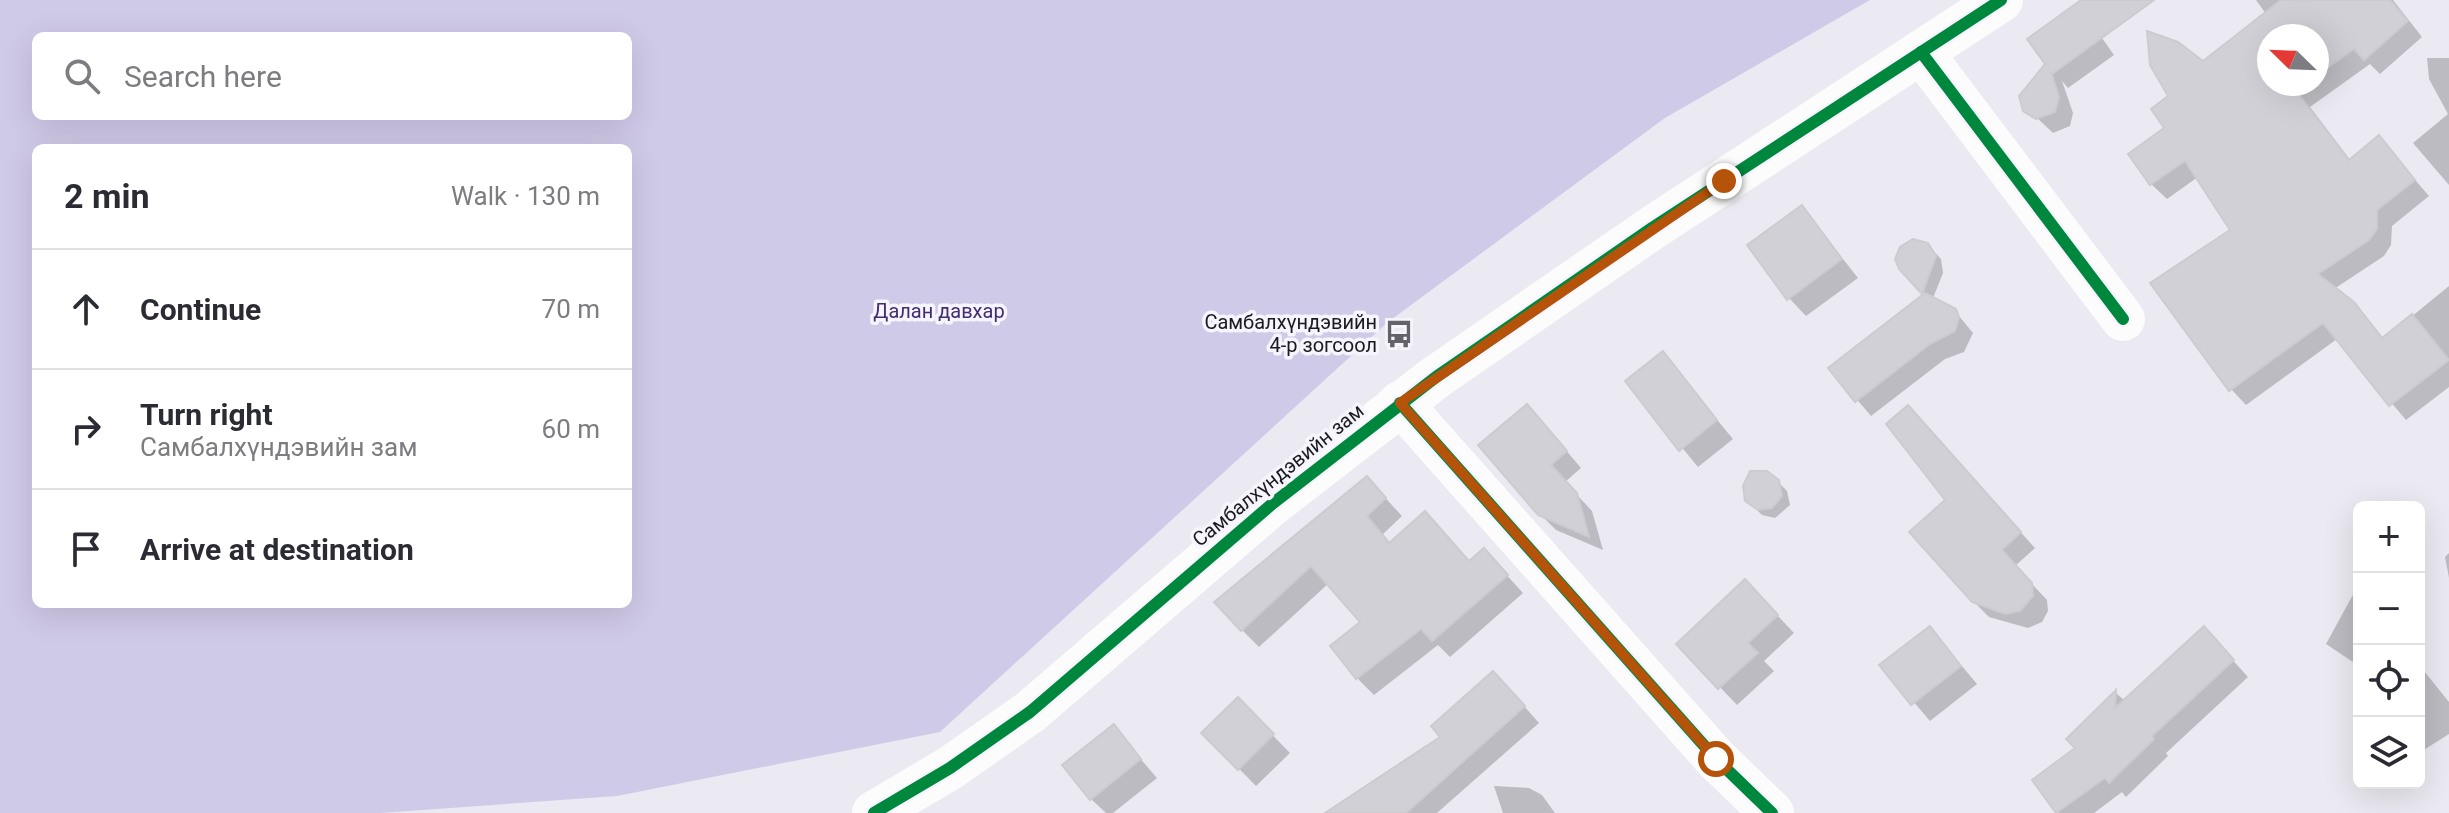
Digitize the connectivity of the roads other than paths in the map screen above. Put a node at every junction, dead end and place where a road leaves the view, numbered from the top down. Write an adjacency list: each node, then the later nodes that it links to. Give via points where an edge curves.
1 (2001, 0): 2 (street, Самбалхүндэвийн зам)
2 (1921, 52): 3 (street); 4 (street, Самбалхүндэвийн зам)
3 (2123, 319)
4 (1400, 403): 5 (street, Самбалхүндэвийн зам, via 1236,534 1030,712); 6 (street, via 1716,759)
5 (874, 813)
6 (1772, 813)

